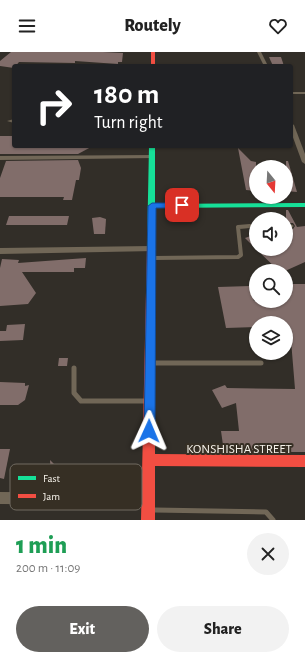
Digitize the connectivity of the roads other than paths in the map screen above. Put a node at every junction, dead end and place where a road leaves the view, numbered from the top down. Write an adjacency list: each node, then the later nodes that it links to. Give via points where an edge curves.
1 (154, 52): 3 (main road)
2 (259, 52): 4 (street)
3 (153, 64)
4 (265, 64)
5 (293, 93): 6 (street)
6 (305, 93)
7 (293, 130): 11 (street)
8 (152, 148): 9 (main road)
9 (152, 157): 10 (street); 13 (main road)
10 (0, 158)
11 (305, 162)
12 (305, 205): 13 (main road)
13 (152, 206): 16 (main road)
14 (249, 226): 16 (lane, via 238,227 241,255 238,257)
15 (0, 251): 16 (street)
16 (152, 253): 17 (main road)
17 (150, 363): 18 (lane); 20 (main road)
18 (261, 363)
19 (74, 368): 20 (lane, via 74,393 81,401)
20 (150, 401): 21 (main road)
21 (149, 460): 22 (main road, KONSHISHA STREET); 24 (main road)
22 (305, 461)
23 (142, 498): 24 (street)
24 (148, 498): 25 (main road)
25 (148, 510): 26 (main road); 27 (lane, via 266,512)
26 (148, 520)
27 (273, 520)

